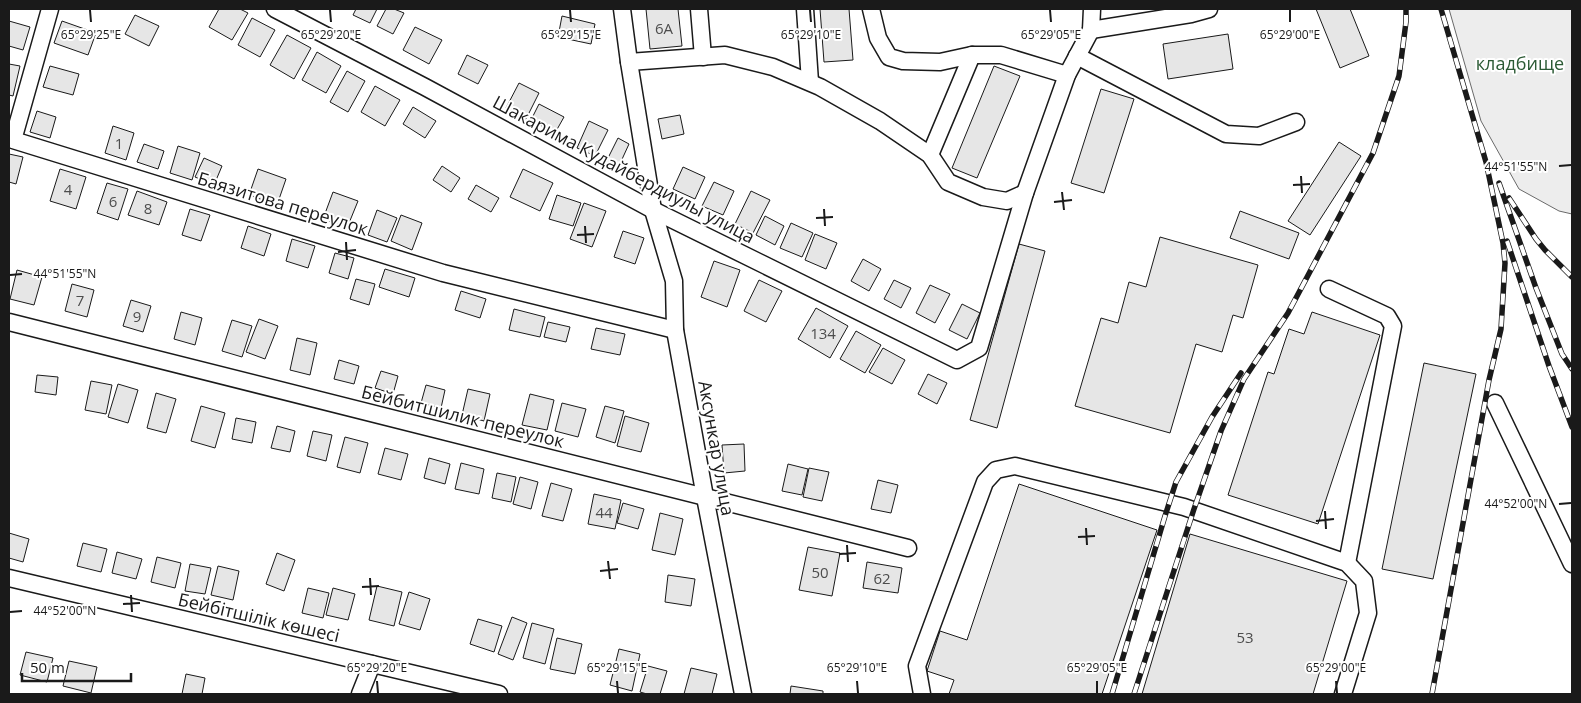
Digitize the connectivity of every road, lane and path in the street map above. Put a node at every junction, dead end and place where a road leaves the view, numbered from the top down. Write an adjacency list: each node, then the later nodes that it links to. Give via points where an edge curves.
1 (50, 9): 22 (street, Баязитова переулок, via 13,140 444,273)
2 (276, 9): 19 (street, Шакарима Кудайбердиулы улица)
3 (622, 9): 13 (street, Аксункар улица)
4 (699, 9): 12 (street)
5 (806, 9): 15 (street)
6 (871, 9): 10 (street, via 878,38 889,57 903,61 940,62)
7 (1092, 9): 9 (street)
8 (1209, 9): 9 (street)
9 (1091, 30): 11 (street)
10 (972, 55): 14 (street, via 1001,55); 17 (street)
11 (1077, 56): 14 (street); 16 (street, via 1226,134 1258,136)
12 (703, 57): 13 (street); 15 (street, via 725,55 773,67)
13 (629, 62): 19 (street, Аксункар улица)
14 (1067, 75): 18 (street)
15 (810, 82): 17 (street, via 880,121)
16 (1296, 122)
17 (930, 155): 18 (street, via 948,182 983,197 1007,201)
18 (1025, 193): 19 (street, Шакарима Кудайбердиулы улица, via 979,348 957,360)
19 (653, 210): 22 (street, Аксункар улица, via 674,281)
20 (1329, 289): 26 (street, via 1387,316 1393,326)
21 (9, 322): 24 (street, Бейбитшилик переулок)
22 (675, 330): 24 (street, Аксункар улица)
23 (1495, 404): 27 (street)
24 (705, 497): 25 (street, Бейбитшилик переулок); 32 (street, Аксункар улица)
25 (908, 548)
26 (1348, 563): 33 (street, via 1184,506 1014,466 996,470 985,482 918,666); 34 (street, via 1364,581 1368,613)
27 (1572, 564)
28 (9, 578): 29 (street, Бейбітшілік көшесі)
29 (372, 664): 30 (street); 31 (street, Бейбітшілік көшесі)
30 (360, 694)
31 (500, 694)
32 (744, 694)
33 (922, 694)
34 (1343, 694)

